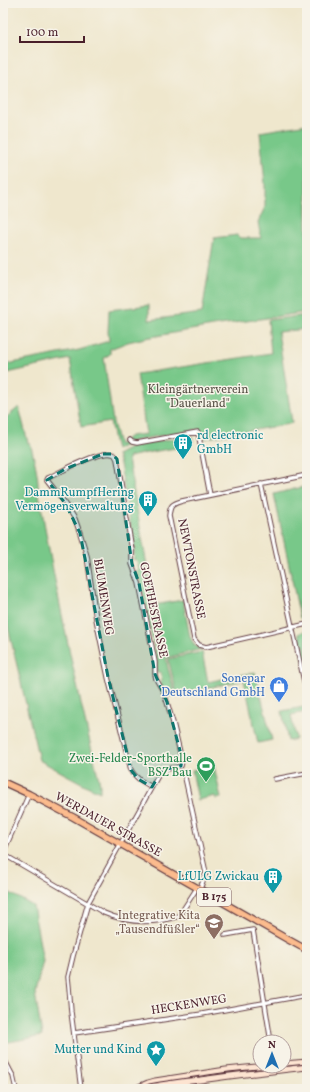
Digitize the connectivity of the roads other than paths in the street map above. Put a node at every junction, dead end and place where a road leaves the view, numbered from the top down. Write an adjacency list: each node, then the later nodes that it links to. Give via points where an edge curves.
1 (130, 440): 5 (street, via 137,443 198,432)
2 (115, 455): 13 (street, GOETHESTRASSE, via 130,538 132,564 139,583 156,679 167,702 182,762 179,767 162,770); 13 (street, BLUMENWEG, via 103,454 93,457 47,480 75,519 87,556 106,671 131,770 138,779)
3 (307, 475): 4 (street, NEWTONSTRASSE)
4 (261, 484): 5 (street, NEWTONSTRASSE); 7 (street)
5 (210, 495): 7 (street, NEWTONSTRASSE, via 182,501 170,508 194,639 206,647)
6 (307, 624): 7 (street)
7 (292, 627): 8 (street)
8 (307, 695)
9 (184, 773): 17 (street, via 206,872)
10 (307, 773): 11 (street)
11 (275, 780)
12 (3, 782): 14 (main road, WERDAUER STRASSE / B 175)
13 (152, 787): 15 (street, GOETHESTRASSE)
14 (29, 794): 15 (main road, WERDAUER STRASSE / B 175); 16 (street)
15 (121, 844): 17 (main road, WERDAUER STRASSE / B 175); 18 (street, GOETHESTRASSE)
16 (3, 854): 18 (street)
17 (199, 888): 18 (street, via 179,916 147,923 110,916); 20 (main road, WERDAUER STRASSE / B 175)
18 (88, 903): 25 (street, GOETHESTRASSE, via 68,977)
19 (225, 935): 24 (street, via 253,930)
20 (307, 950)
21 (307, 956): 22 (street)
22 (307, 964)
23 (307, 995): 24 (street, HECKENWEG)
24 (264, 1002): 25 (street, HECKENWEG); 26 (street)
25 (74, 1033): 36 (street, GOETHESTRASSE)
26 (269, 1034)
27 (3, 1057): 35 (street, via 13,1076)
28 (307, 1062): 29 (main road)
29 (292, 1063)
30 (252, 1067): 34 (main road, via 226,1070)
31 (292, 1067): 32 (main road)
32 (307, 1067)
33 (252, 1071): 34 (main road)
34 (156, 1085): 37 (main road, via 148,1083); 38 (main road)
35 (16, 1089)
36 (81, 1089)
37 (134, 1089)
38 (146, 1089)

